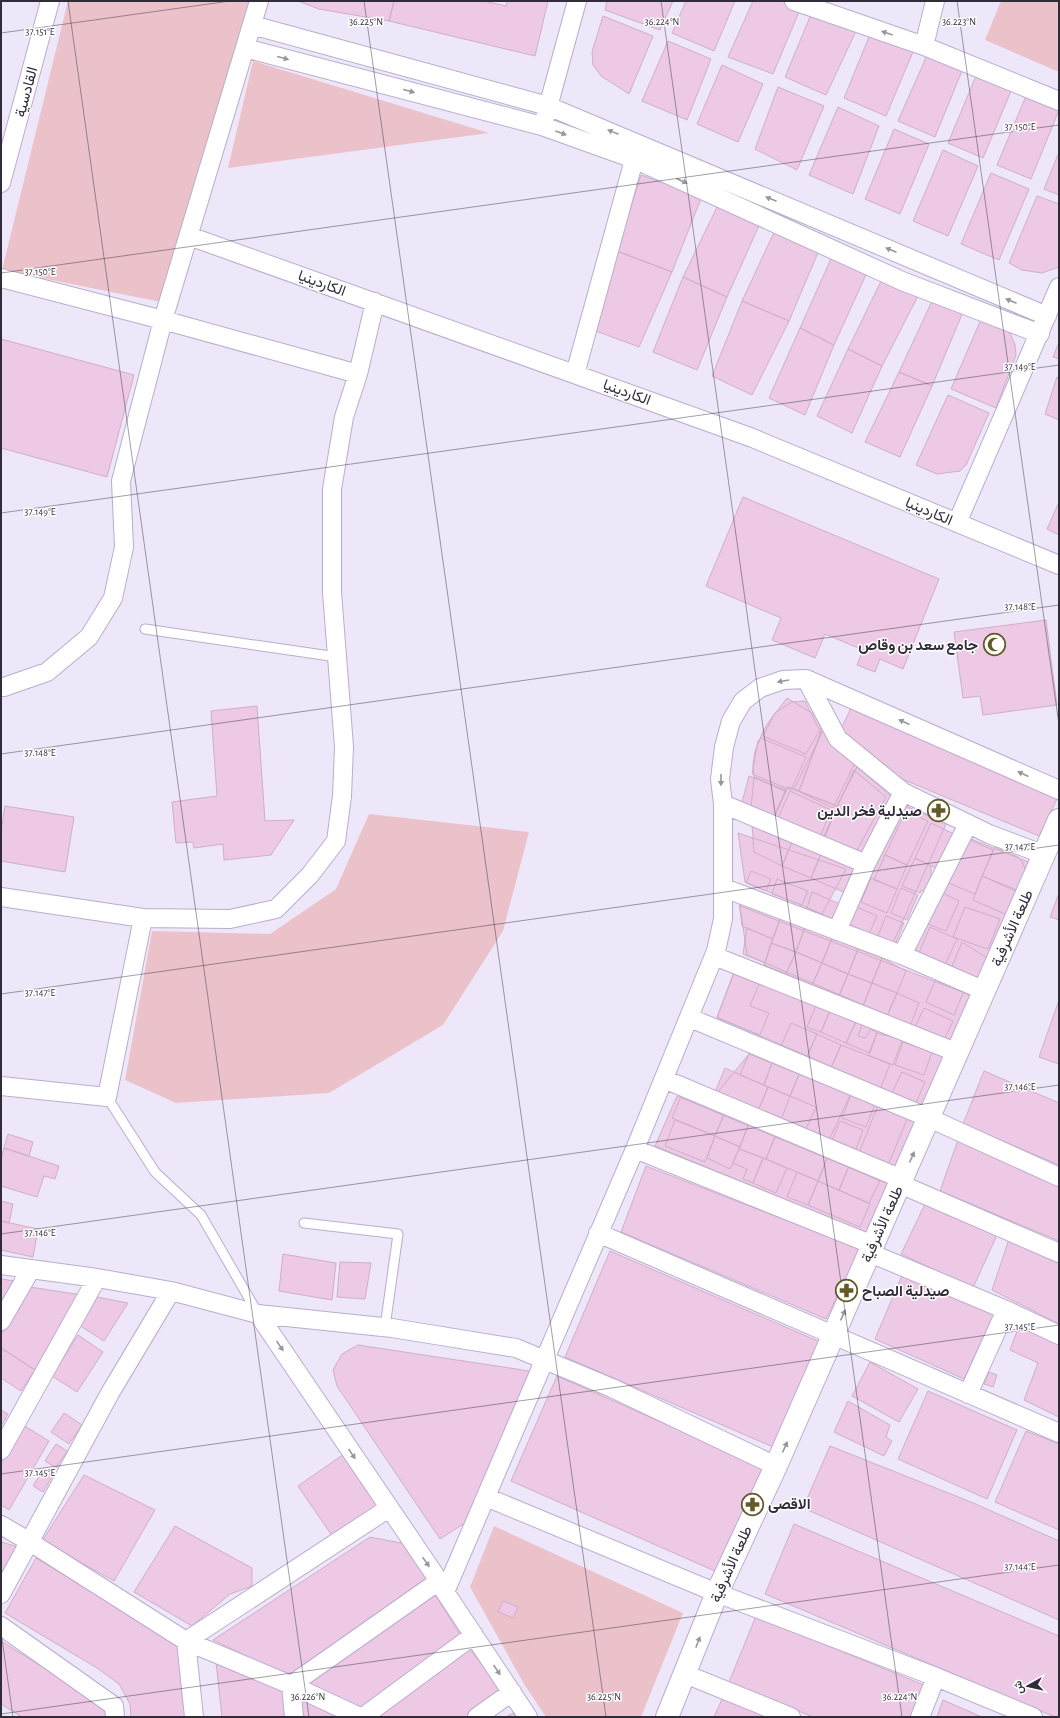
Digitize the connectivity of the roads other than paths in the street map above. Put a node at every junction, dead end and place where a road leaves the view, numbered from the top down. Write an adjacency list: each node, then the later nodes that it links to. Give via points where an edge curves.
1 (50, 1): 13 (street, القادسية)
2 (259, 1): 6 (street)
3 (577, 1): 10 (street)
4 (794, 1): 7 (street, one-way to 4)
5 (935, 1): 7 (street)
6 (252, 25): 8 (street); 10 (street)
7 (924, 46): 9 (street)
8 (245, 48): 11 (street, one-way to 11); 14 (street)
9 (1059, 101)
10 (548, 106): 11 (street); 12 (street, one-way to 10)
11 (542, 126): 12 (street, one-way to 12)
12 (637, 151): 18 (street, one-way to 12); 20 (street, one-way to 20, via 902,281); 22 (street)
13 (1, 183)
14 (189, 236): 17 (street, الكاردينيا); 19 (street)
15 (1, 278): 19 (street)
16 (1059, 287): 18 (street)
17 (375, 302): 21 (street); 22 (street, الكاردينيا)
18 (1046, 316): 20 (street)
19 (163, 320): 21 (street); 28 (street, via 121,481 124,547 113,598 89,636 47,672)
20 (1040, 334): 23 (street)
21 (358, 374): 26 (street, via 344,417 332,489 332,592)
22 (575, 374): 23 (street, الكاردينيا, via 750,436)
23 (957, 523): 24 (street, الكاردينيا)
24 (1059, 565)
25 (145, 629): 26 (lane)
26 (337, 657): 38 (street, via 344,746 342,796 336,840 310,875 276,909 230,919)
27 (806, 679): 29 (street, one-way to 27); 30 (street, via 838,739); 31 (street, one-way to 31, via 783,680 760,688 743,700 731,721 724,747 720,779)
28 (1, 687)
29 (1059, 790)
30 (903, 792): 33 (street); 35 (street)
31 (723, 804): 35 (street); 36 (street)
32 (1059, 820): 34 (main road, طلعة الأشرفية)
33 (968, 824): 34 (street); 40 (street)
34 (1045, 854): 42 (main road, طلعة الأشرفية)
35 (866, 864): 39 (street)
36 (724, 888): 39 (street); 41 (street, via 724,919)
37 (1, 897): 38 (street)
38 (143, 918): 47 (street)
39 (837, 932): 40 (street)
40 (902, 955): 42 (street)
41 (714, 956): 43 (street); 44 (street)
42 (985, 991): 44 (main road, طلعة الأشرفية)
43 (690, 1018): 45 (street); 48 (street)
44 (958, 1053): 48 (main road, طلعة الأشرفية)
45 (664, 1079): 49 (street); 51 (street)
46 (1, 1086): 47 (street)
47 (107, 1097): 61 (lane, via 155,1172 201,1215)
48 (929, 1118): 50 (street); 51 (main road, طلعة الأشرفية, one-way to 48)
49 (635, 1149): 53 (street); 54 (street)
50 (1059, 1177)
51 (901, 1182): 54 (main road, طلعة الأشرفية); 55 (street)
52 (304, 1223): 63 (lane, via 398,1234)
53 (598, 1233): 65 (street); 66 (street)
54 (872, 1249): 60 (street); 65 (main road, طلعة الأشرفية, one-way to 54)
55 (1059, 1253)
56 (1, 1265): 57 (street)
57 (31, 1270): 58 (street); 62 (street)
58 (97, 1278): 59 (street); 69 (street)
59 (171, 1291): 61 (street); 74 (street, via 110,1393)
60 (1006, 1310): 64 (street); 67 (street)
61 (258, 1314): 63 (street); 72 (street, one-way to 72)
62 (1, 1321)
63 (385, 1327): 66 (street, via 516,1348)
64 (1059, 1335)
65 (833, 1336): 67 (street); 70 (main road, طلعة الأشرفية, one-way to 65)
66 (543, 1360): 70 (street, via 612,1388); 71 (street)
67 (968, 1394): 68 (street)
68 (1059, 1433)
69 (1, 1450)
70 (776, 1466): 76 (main road, طلعة الأشرفية)
71 (486, 1497): 75 (street); 76 (street)
72 (389, 1508): 75 (street, one-way to 75); 80 (street)
73 (1, 1525): 74 (street)
74 (30, 1542): 77 (street); 80 (street)
75 (442, 1587): 79 (street); 83 (street)
76 (717, 1593): 81 (main road, طلعة الأشرفية, one-way to 76); 82 (street)
77 (1, 1594)
78 (1, 1626): 85 (street, via 114,1706)
79 (474, 1635): 84 (street, one-way to 84); 88 (street)
80 (186, 1641): 83 (street); 86 (street)
81 (686, 1674): 91 (main road, طلعة الأشرفية); 92 (street)
82 (936, 1677): 93 (street); 94 (street)
83 (290, 1685): 87 (street); 88 (street)
84 (512, 1692): 89 (street); 90 (street)
85 (115, 1717)
86 (194, 1717)
87 (294, 1717)
88 (361, 1717)
89 (477, 1717)
90 (528, 1717)
91 (667, 1717)
92 (791, 1717)
93 (920, 1717)
94 (1033, 1717)

